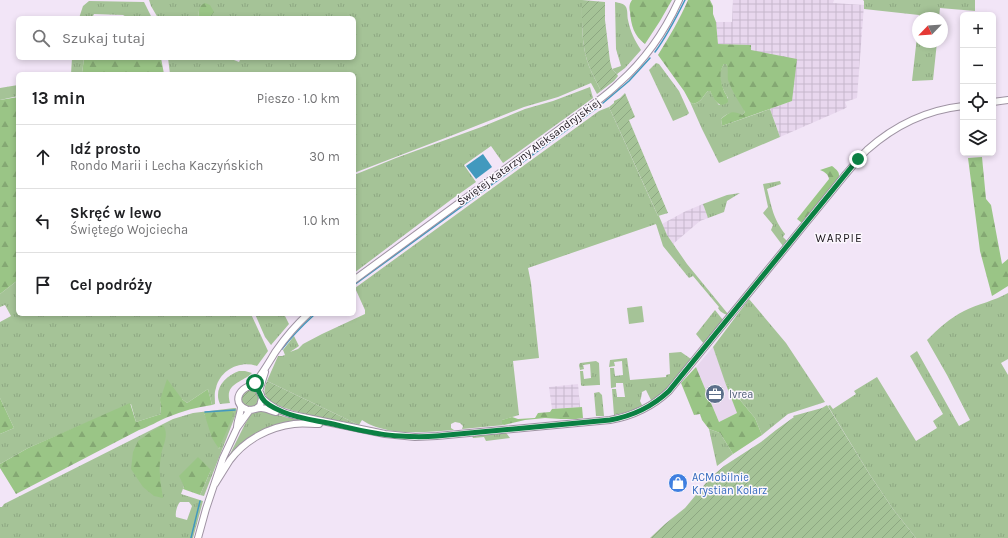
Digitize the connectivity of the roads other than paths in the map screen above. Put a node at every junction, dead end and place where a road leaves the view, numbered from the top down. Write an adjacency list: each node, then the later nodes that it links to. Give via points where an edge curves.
1 (679, 0): 5 (street, Świętej Katarzyny Aleksandryjskiej, via 663,31 648,52 609,92)
2 (1008, 100): 3 (street)
3 (996, 102)
4 (960, 106): 15 (street, via 939,110 913,120 887,134 867,150 669,391 643,410 610,420 425,436 399,436)
5 (356, 279)
6 (306, 316): 7 (street, via 282,342)
7 (266, 366): 8 (street); 9 (street)
8 (250, 387): 9 (street); 11 (street, via 239,393)
9 (259, 391): 10 (street)
10 (262, 398): 12 (street); 14 (street)
11 (241, 406): 13 (street); 16 (street)
12 (257, 408): 13 (street); 14 (street)
13 (250, 410): 16 (street)
14 (283, 412): 15 (street)
15 (332, 424): 17 (street, via 288,425 264,433 248,442 235,454)
16 (237, 428): 17 (street, via 223,458)
17 (215, 484): 18 (street)
18 (198, 538)

